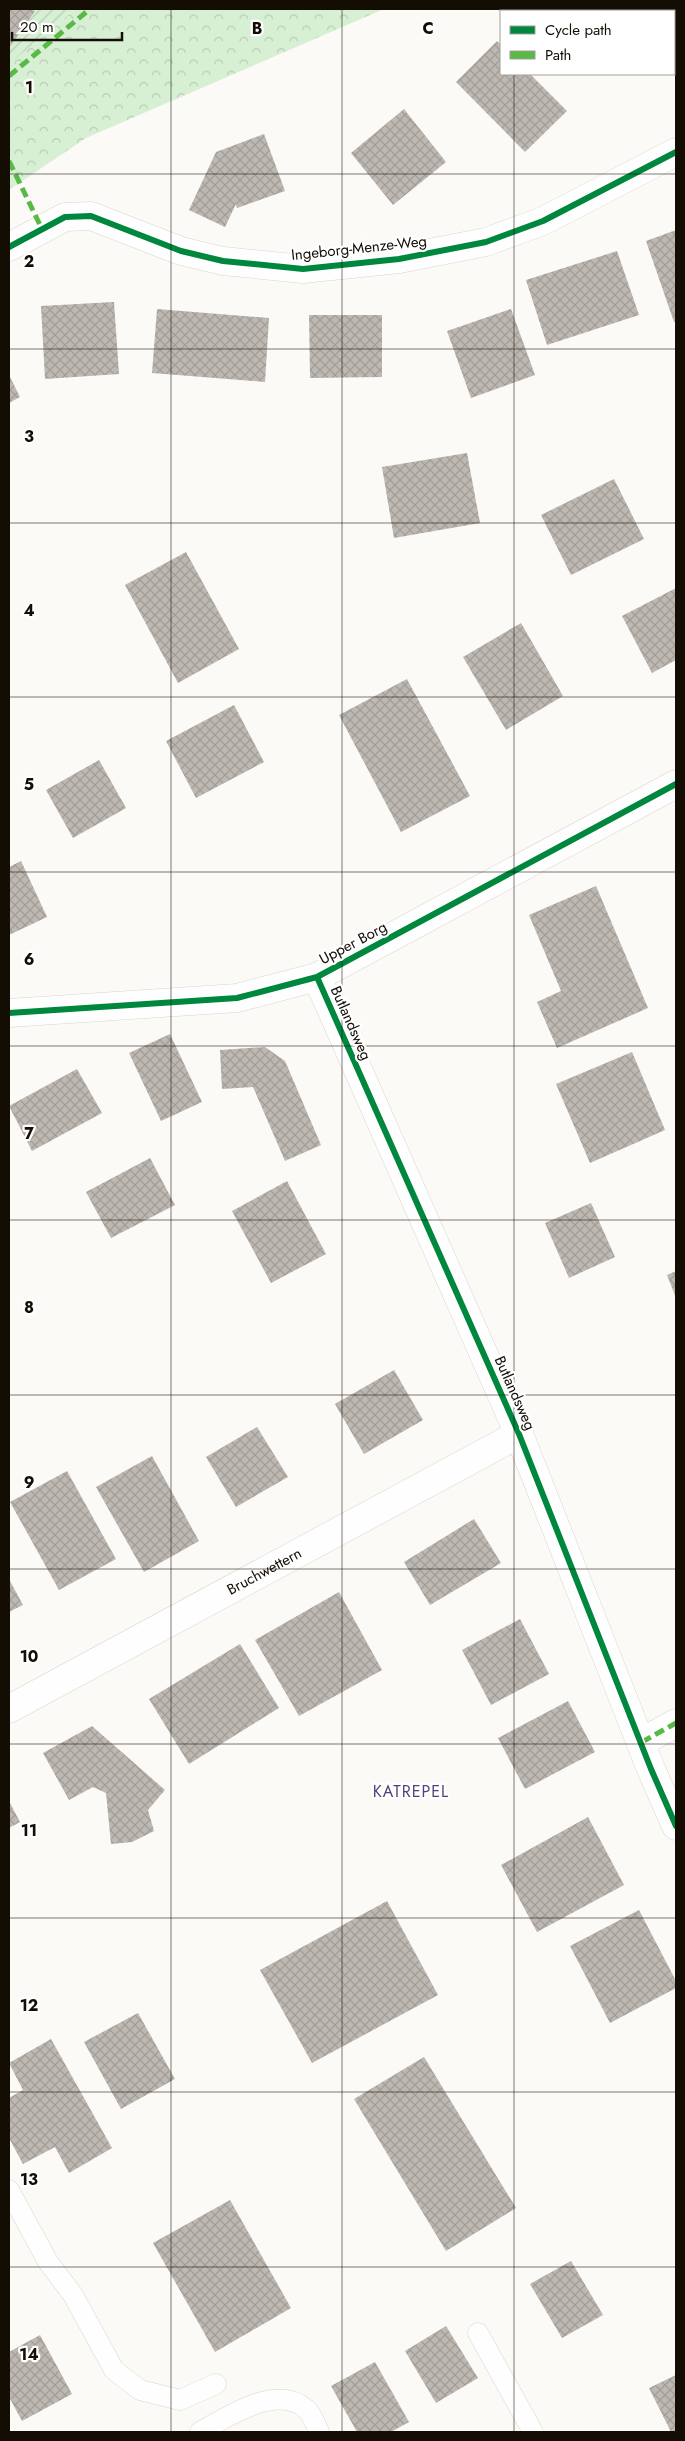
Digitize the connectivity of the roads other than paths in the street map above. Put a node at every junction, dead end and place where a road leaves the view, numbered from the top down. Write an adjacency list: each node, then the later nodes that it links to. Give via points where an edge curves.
1 (676, 152): 2 (street, Ingeborg-Menze-Weg, via 542,221 486,242 398,259 303,269 223,261 181,251 91,216 65,217)
2 (9, 246)
3 (676, 784): 4 (street, Upper Borg)
4 (317, 977): 5 (street, Upper Borg, via 237,998); 6 (street, Butlandsweg)
5 (9, 1013)
6 (520, 1434): 7 (street, Bruchwettern); 9 (street, Butlandsweg)
7 (9, 1709)
8 (676, 1723): 9 (street)
9 (642, 1742): 10 (street, Butlandsweg)
10 (676, 1826)
11 (9, 2190): 13 (lane, via 48,2262 73,2295 114,2370 140,2390 180,2400)
12 (478, 2333): 16 (lane)
13 (216, 2384)
14 (200, 2432): 15 (lane, via 249,2404 290,2400 307,2409)
15 (319, 2432)
16 (533, 2432)

